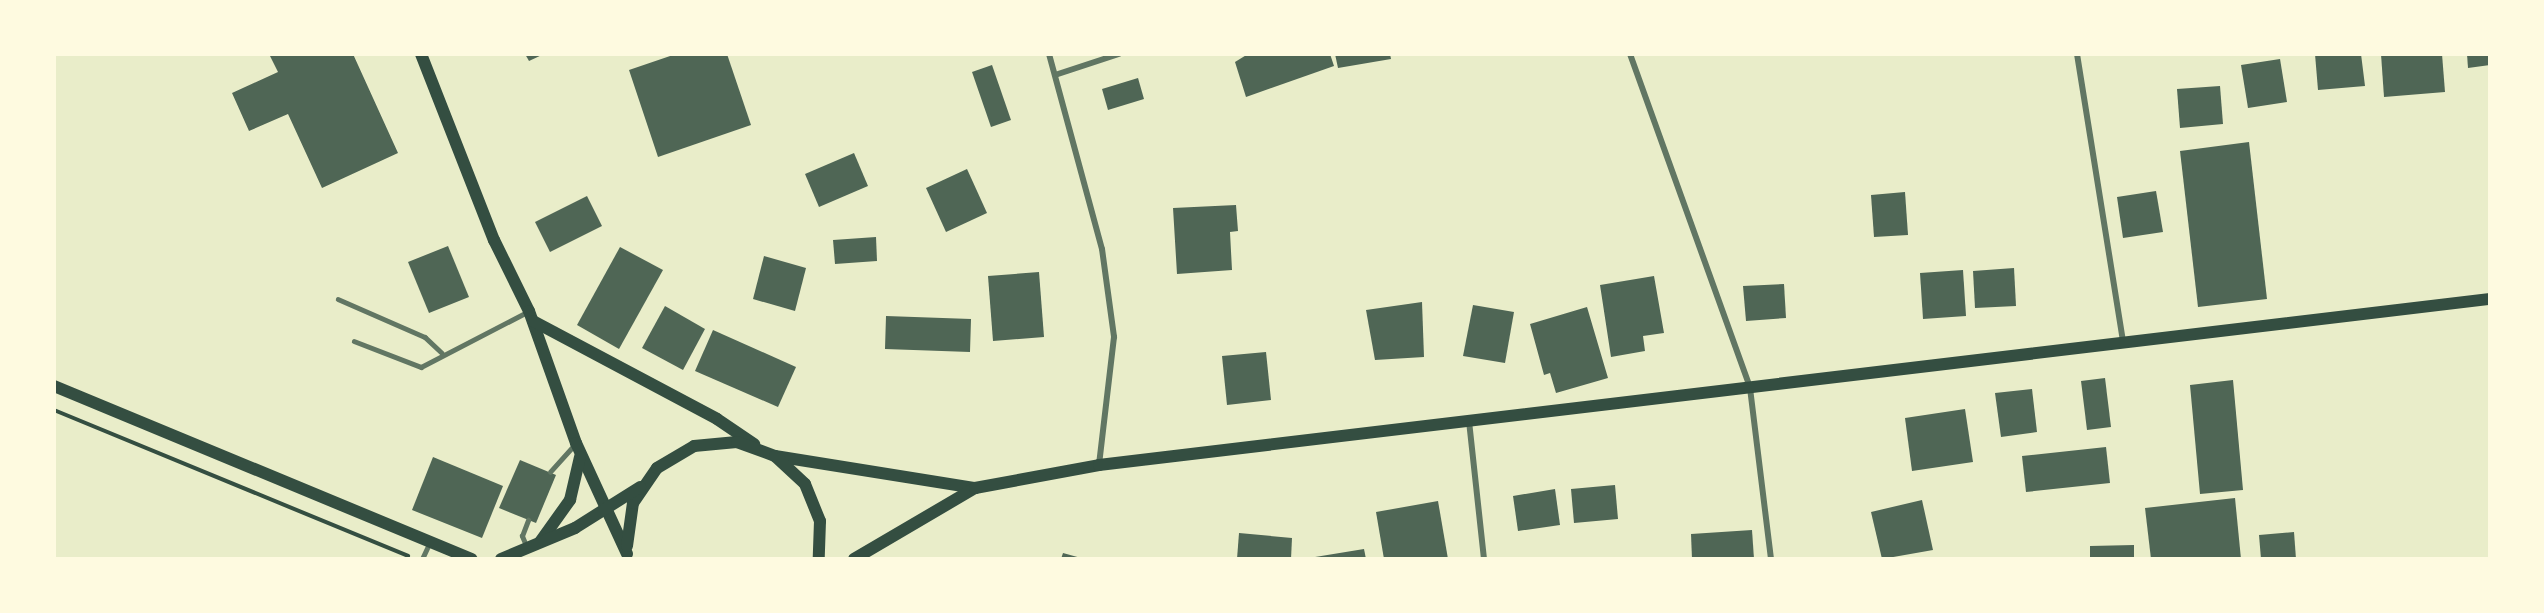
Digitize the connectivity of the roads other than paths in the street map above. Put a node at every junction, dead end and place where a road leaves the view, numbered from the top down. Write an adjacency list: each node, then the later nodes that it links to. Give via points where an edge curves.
1 (421, 54): 9 (main road, via 495,240)
2 (1049, 54): 6 (street)
3 (1119, 54): 6 (street)
4 (1630, 54): 14 (street)
5 (2077, 54): 10 (street, via 2111,239)
6 (1058, 74): 19 (street, via 1102,249 1114,337)
7 (338, 299): 12 (lane, via 425,337)
8 (2490, 299): 10 (main road)
9 (531, 316): 12 (lane, via 484,339); 16 (main road, via 717,419); 17 (main road)
10 (2123, 340): 14 (main road)
11 (354, 341): 12 (lane, via 421,367)
12 (442, 353)
13 (54, 386): 27 (main road)
14 (1750, 388): 15 (main road); 38 (street)
15 (1469, 421): 19 (main road); 37 (street)
16 (757, 447): 18 (main road); 21 (main road, via 737,442 694,446 657,468)
17 (578, 448): 20 (lane, via 564,450); 23 (main road); 28 (main road, via 570,500)
18 (776, 456): 22 (main road); 26 (main road, via 798,476 814,502)
19 (1099, 465): 22 (main road)
20 (550, 472)
21 (643, 484): 23 (main road); 29 (main road, via 629,514)
22 (975, 488): 25 (main road)
23 (607, 509): 28 (main road); 29 (main road)
24 (528, 520): 28 (lane, via 522,536)
25 (882, 541): 35 (main road); 36 (main road)
26 (821, 542): 33 (main road); 34 (main road)
27 (429, 544): 30 (lane); 31 (main road)
28 (532, 548): 32 (main road)
29 (628, 556)
30 (422, 559)
31 (472, 559)
32 (501, 559)
33 (819, 559)
34 (824, 559)
35 (854, 559)
36 (867, 559)
37 (1484, 559)
38 (1771, 559)

